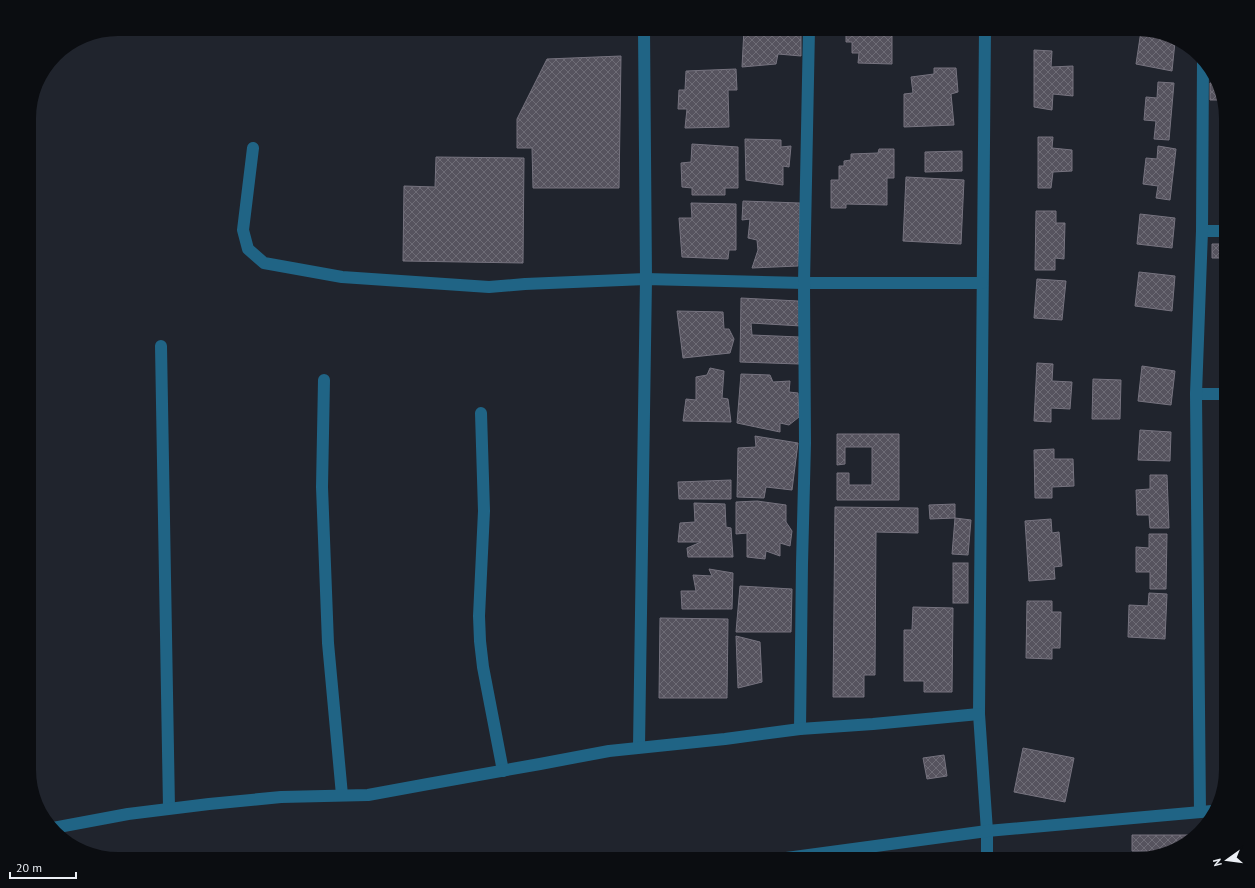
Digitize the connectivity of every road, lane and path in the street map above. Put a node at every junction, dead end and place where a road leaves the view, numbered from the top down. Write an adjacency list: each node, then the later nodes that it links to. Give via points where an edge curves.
1 (644, 36): 8 (street)
2 (809, 36): 10 (street)
3 (985, 36): 9 (street)
4 (1205, 72): 6 (street)
5 (253, 148): 8 (street, via 243,230 248,250 264,263 342,277 489,287)
6 (1202, 231): 7 (street); 13 (street)
7 (1219, 232)
8 (646, 279): 10 (street); 18 (street)
9 (982, 283): 10 (street); 16 (street)
10 (804, 284): 17 (street, via 805,443)
11 (161, 346): 21 (street)
12 (324, 380): 20 (street, via 322,487 328,643)
13 (1196, 394): 14 (street); 23 (street)
14 (1219, 394)
15 (482, 412): 19 (street, via 484,512 480,641)
16 (979, 714): 17 (street); 25 (street)
17 (800, 729): 18 (street)
18 (639, 747): 19 (street)
19 (503, 771): 20 (street, via 368,795)
20 (342, 795): 21 (street, via 281,797)
21 (169, 808): 24 (street)
22 (1208, 811): 23 (street)
23 (1200, 812): 25 (street)
24 (59, 827)
25 (986, 831): 26 (street); 27 (street)
26 (831, 852)
27 (986, 852)

